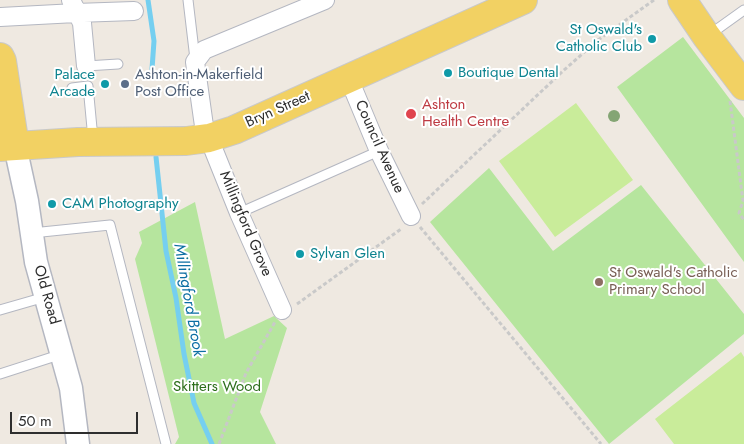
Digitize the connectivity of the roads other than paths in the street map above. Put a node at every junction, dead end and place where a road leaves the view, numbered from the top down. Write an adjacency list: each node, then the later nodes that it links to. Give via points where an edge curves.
1 (188, 0): 11 (lane)
2 (325, 0): 11 (street, via 204,50)
3 (523, 0): 14 (main road, Bryn Street)
4 (682, 0): 9 (main road)
5 (74, 6): 7 (street); 8 (street); 13 (street, via 82,23)
6 (744, 10): 9 (lane)
7 (134, 11)
8 (0, 17)
9 (707, 37): 15 (main road)
10 (0, 57): 19 (main road)
11 (195, 62): 17 (street, Millingford Grove, via 204,126)
12 (118, 64): 13 (lane)
13 (86, 66)
14 (349, 79): 17 (main road, Bryn Street); 20 (street, Council Avenue)
15 (742, 84)
16 (72, 88): 18 (lane, via 88,86)
17 (209, 138): 18 (main road, Bryn Street); 21 (street, Millingford Grove)
18 (94, 142): 19 (main road, Bryn Street)
19 (7, 147): 23 (street, Old Road, via 26,201)
20 (379, 151): 21 (lane); 22 (street, Council Avenue)
21 (239, 213): 26 (street, Millingford Grove)
22 (412, 218)
23 (31, 233): 24 (street, Old Road); 30 (lane, via 110,225)
24 (46, 296): 25 (lane); 27 (street, Old Road)
25 (0, 310)
26 (282, 310)
27 (62, 354): 28 (lane); 29 (street, Old Road, via 71,388)
28 (0, 374)
29 (78, 444)
30 (166, 444)

